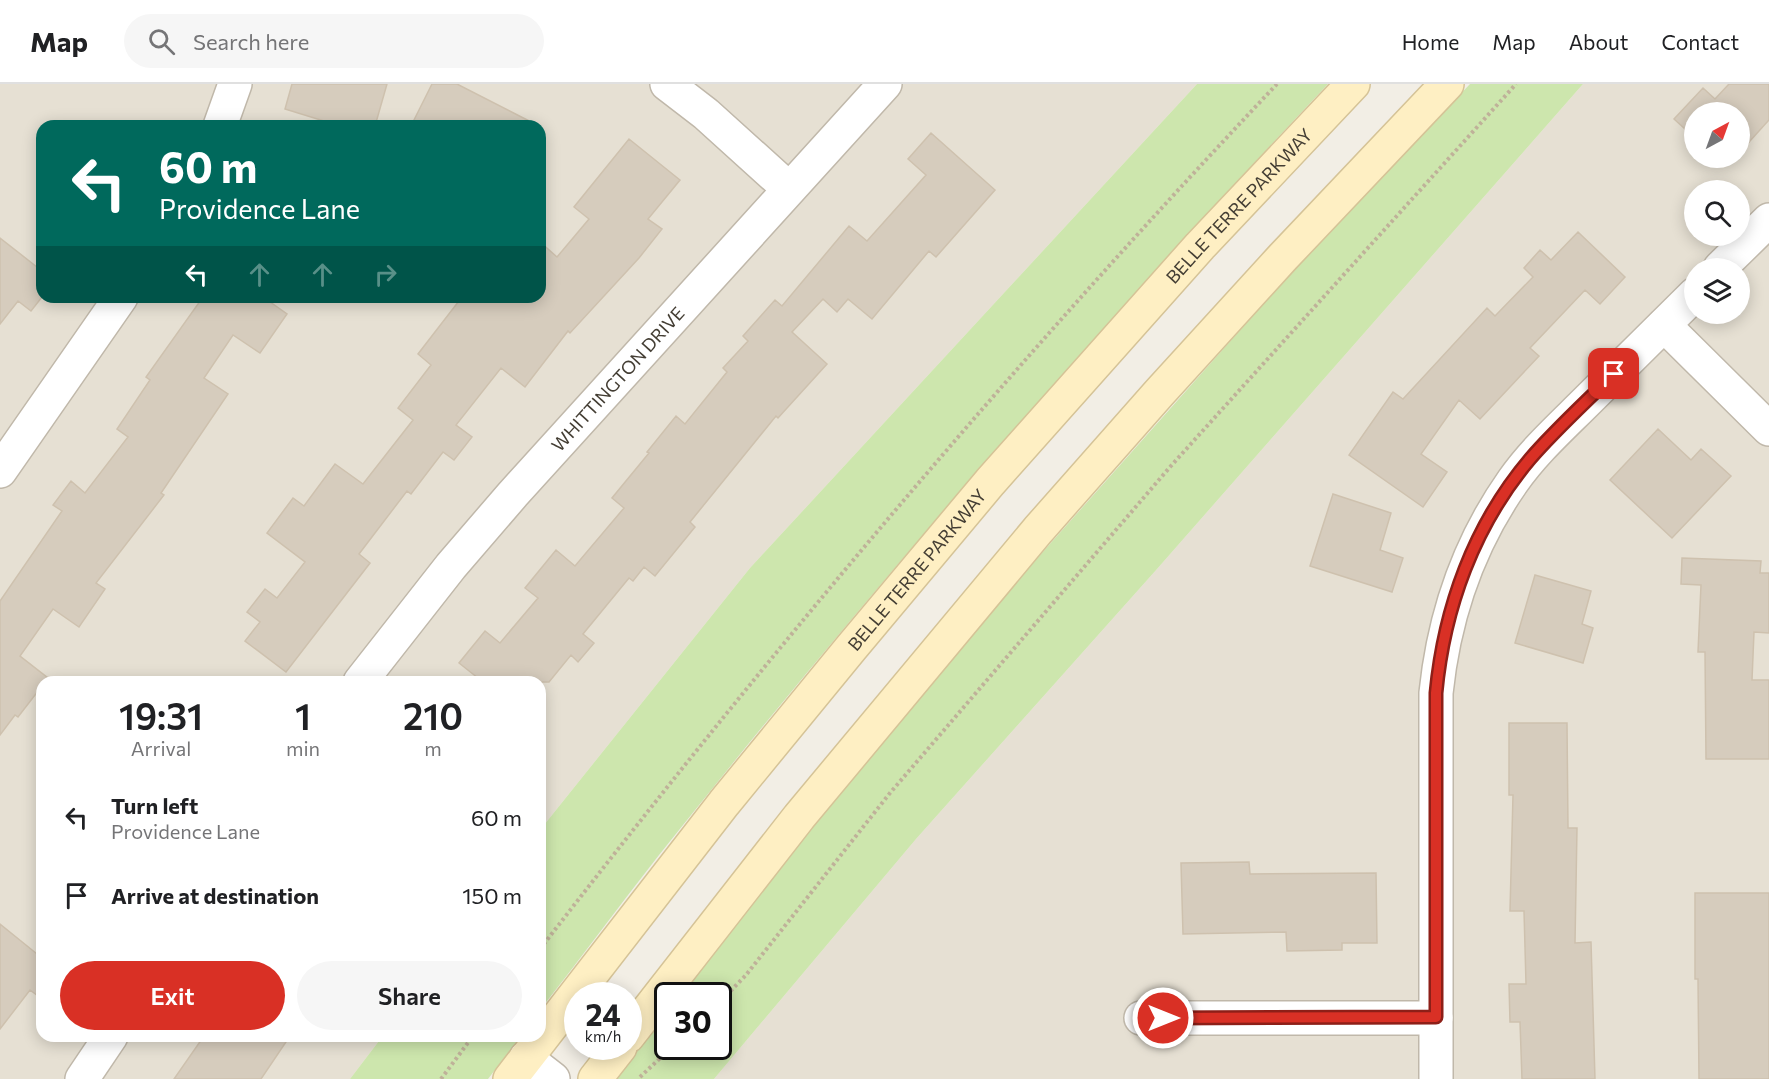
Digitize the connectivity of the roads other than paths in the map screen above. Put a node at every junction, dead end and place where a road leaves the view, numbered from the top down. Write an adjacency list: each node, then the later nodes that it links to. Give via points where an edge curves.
1 (235, 84): 6 (street)
2 (667, 84): 7 (street)
3 (885, 84): 7 (street, WHITTINGTON DRIVE)
4 (1353, 84): 19 (main road, BELLE TERRE PARKWAY, via 1200,246 990,482 732,794)
5 (1447, 84): 17 (main road, via 1283,257 1038,530 800,817)
6 (222, 120)
7 (789, 189): 15 (street, WHITTINGTON DRIVE, via 513,494)
8 (1769, 220): 9 (street)
9 (1730, 258)
10 (117, 303): 14 (street)
11 (1684, 305): 12 (street)
12 (1664, 326): 13 (street); 16 (street, via 1548,439 1514,479 1480,533 1455,596 1439,662 1436,693)
13 (1769, 429)
14 (0, 471)
15 (365, 676)
16 (1436, 1017): 18 (street); 27 (street)
17 (642, 1018)
18 (1141, 1018)
19 (546, 1032)
20 (107, 1042): 24 (street)
21 (538, 1042): 23 (main road, BELLE TERRE PARKWAY)
22 (610, 1060): 26 (main road)
23 (518, 1068): 25 (street)
24 (82, 1079)
25 (553, 1079)
26 (595, 1079)
27 (1436, 1079)

